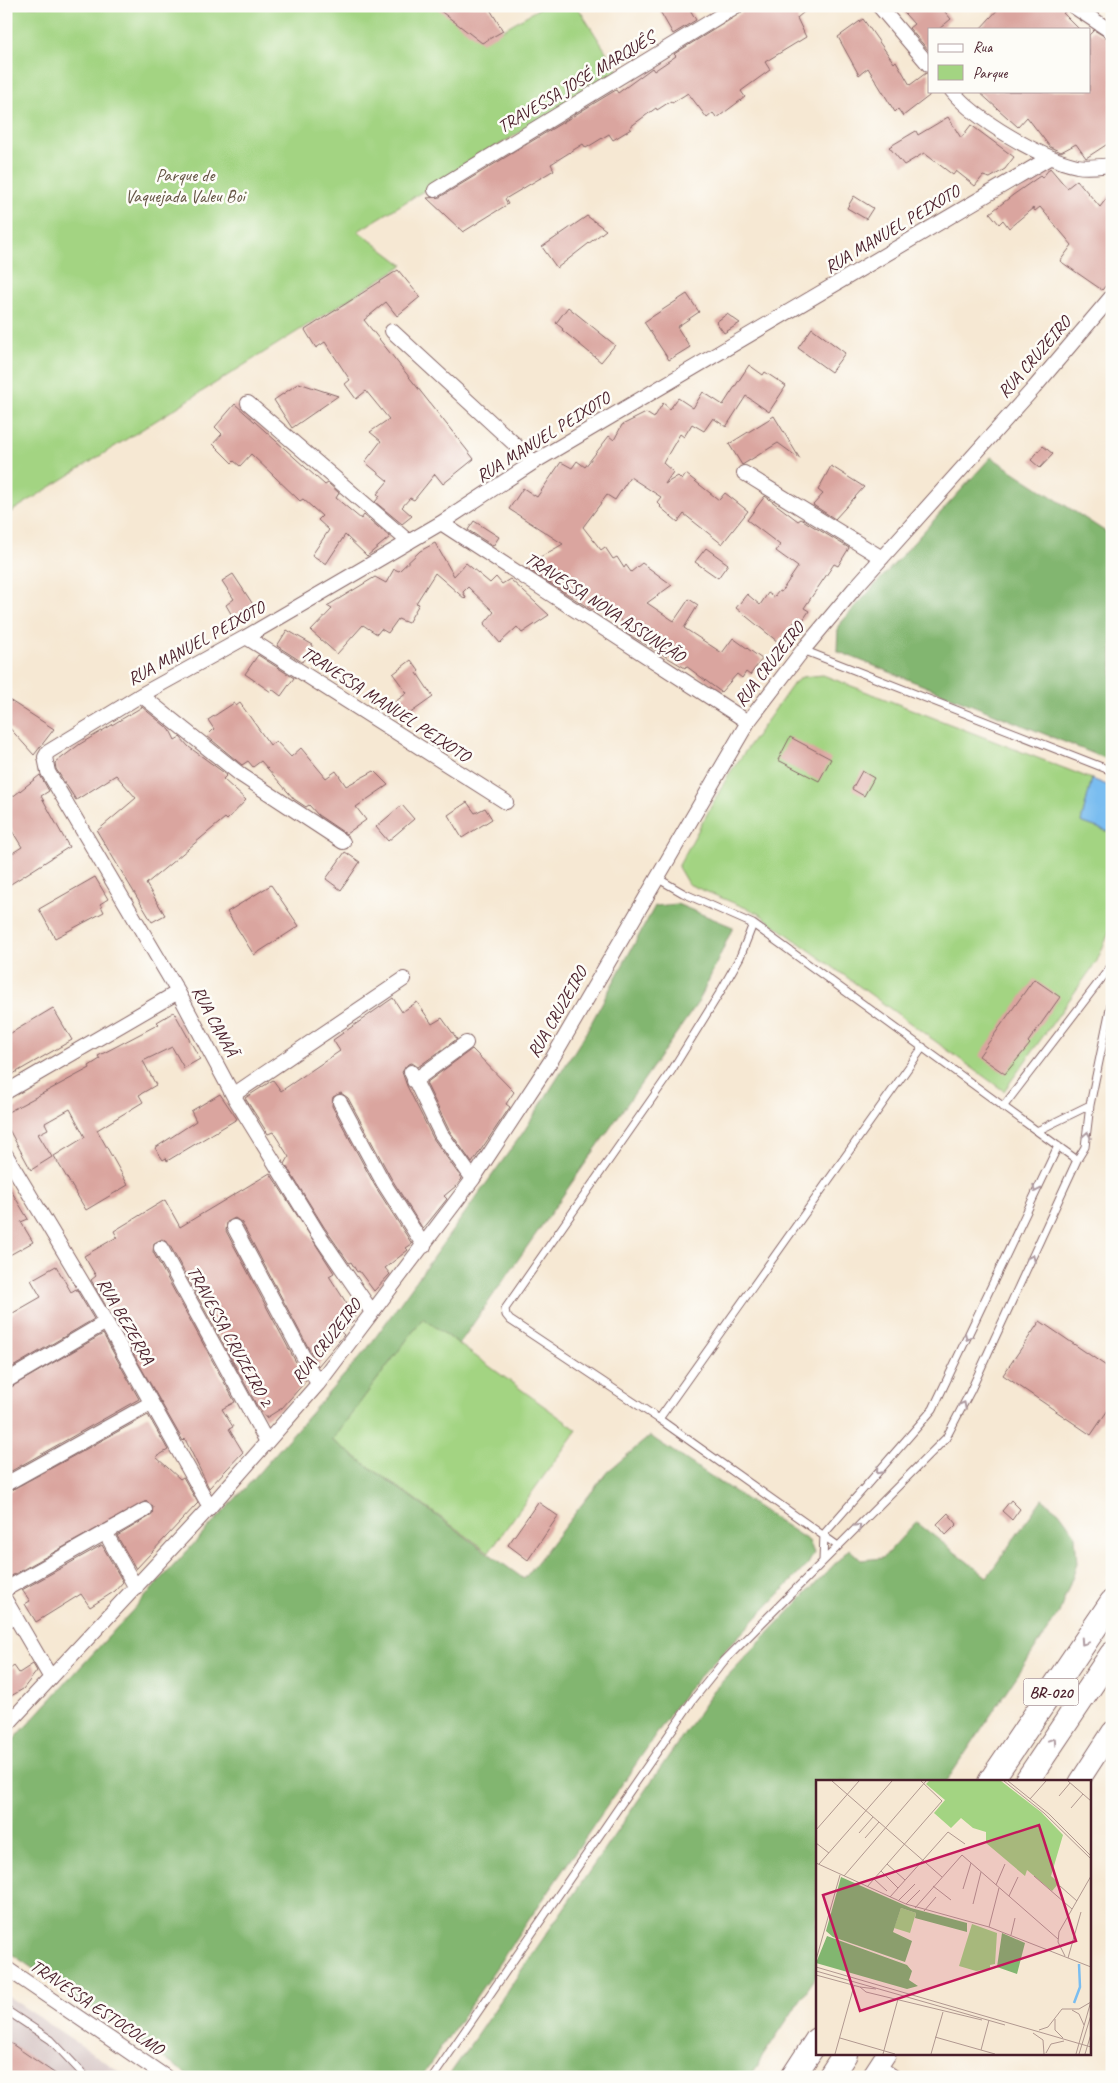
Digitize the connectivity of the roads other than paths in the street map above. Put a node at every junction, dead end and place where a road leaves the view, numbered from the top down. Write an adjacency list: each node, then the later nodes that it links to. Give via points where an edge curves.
1 (736, 6): 9 (street, TRAVESSA JOSÉ MARQUÊS)
2 (879, 6): 5 (street)
3 (1073, 6): 4 (street)
4 (1112, 32)
5 (928, 64)
6 (953, 92): 7 (street, via 989,122)
7 (1049, 158): 8 (street, via 1079,166); 13 (street, RUA MANUEL PEIXOTO)
8 (1112, 165)
9 (435, 190)
10 (1112, 296): 17 (street, RUA CRUZEIRO)
11 (392, 331): 13 (street)
12 (248, 402): 16 (street)
13 (534, 462): 15 (street, RUA MANUEL PEIXOTO)
14 (744, 472): 17 (street)
15 (441, 523): 16 (street, RUA MANUEL PEIXOTO); 21 (street, TRAVESSA NOVA ASSUNÇÃO)
16 (409, 542): 18 (street, RUA MANUEL PEIXOTO)
17 (882, 558): 19 (street, RUA CRUZEIRO)
18 (246, 636): 20 (street, RUA MANUEL PEIXOTO); 24 (street, TRAVESSA MANUEL PEIXOTO)
19 (803, 650): 21 (street, RUA CRUZEIRO); 23 (lane)
20 (141, 695): 22 (street, RUA MANUEL PEIXOTO); 25 (street, via 241,775)
21 (748, 722): 26 (street, RUA CRUZEIRO)
22 (57, 747): 30 (street, RUA CANAÃ, via 45,757 48,772)
23 (1112, 771)
24 (506, 802)
25 (343, 842)
26 (656, 878): 27 (lane); 43 (street, RUA CRUZEIRO, via 552,1059)
27 (753, 924): 33 (lane); 52 (lane, via 732,972 672,1070 505,1309 510,1320)
28 (1112, 965): 38 (lane)
29 (404, 980): 35 (street)
30 (178, 992): 34 (street); 35 (street, RUA CANAÃ)
31 (1112, 999): 37 (lane)
32 (466, 1042): 43 (street, via 412,1076 441,1134)
33 (923, 1047): 38 (lane); 52 (lane)
34 (6, 1092)
35 (234, 1094): 47 (street, RUA CANAÃ, via 317,1232)
36 (340, 1102): 45 (street, via 383,1182)
37 (1090, 1105): 39 (lane); 42 (lane, one-way to 37, via 1085,1147)
38 (1003, 1107): 39 (lane)
39 (1037, 1131): 40 (lane)
40 (1058, 1146): 42 (lane); 58 (lane, one-way to 58, via 934,1409)
41 (6, 1155): 48 (street, RUA BEZERRA)
42 (1077, 1160): 59 (lane, one-way to 42, via 946,1438)
43 (473, 1179): 45 (street, RUA CRUZEIRO)
44 (234, 1227): 50 (street)
45 (424, 1246): 47 (street, RUA CRUZEIRO)
46 (161, 1248): 53 (street, TRAVESSA CRUZEIRO 2)
47 (372, 1312): 50 (street, RUA CRUZEIRO)
48 (106, 1322): 49 (street); 51 (street, RUA BEZERRA)
49 (6, 1382)
50 (318, 1384): 53 (street, RUA CRUZEIRO)
51 (151, 1403): 54 (street); 55 (street, RUA BEZERRA)
52 (659, 1419): 58 (lane)
53 (267, 1442): 55 (street, RUA CRUZEIRO)
54 (6, 1484)
55 (210, 1507): 61 (street, RUA CRUZEIRO)
56 (145, 1510): 57 (street)
57 (105, 1532): 61 (street); 62 (street)
58 (824, 1534): 59 (lane); 60 (lane)
59 (838, 1546): 60 (lane)
60 (824, 1561): 79 (lane, via 724,1661 692,1701)
61 (136, 1588): 66 (street, RUA CRUZEIRO)
62 (6, 1589)
63 (6, 1601): 66 (street)
64 (1112, 1602): 69 (highway, BR-020, one-way to 69)
65 (1112, 1654): 70 (highway, BR-020, one-way to 65)
66 (51, 1678): 67 (street, RUA CRUZEIRO)
67 (6, 1726)
68 (1112, 1731): 71 (street)
69 (991, 1780)
70 (1027, 1780)
71 (1080, 1780)
72 (6, 1968): 78 (street, TRAVESSA ESTOCOLMO)
73 (6, 2010): 77 (lane, via 51,2040)
74 (816, 2042): 80 (highway)
75 (844, 2056): 81 (highway)
76 (879, 2066): 82 (street)
77 (86, 2077)
78 (166, 2077)
79 (433, 2077)
80 (793, 2077)
81 (830, 2077)
82 (894, 2077)

